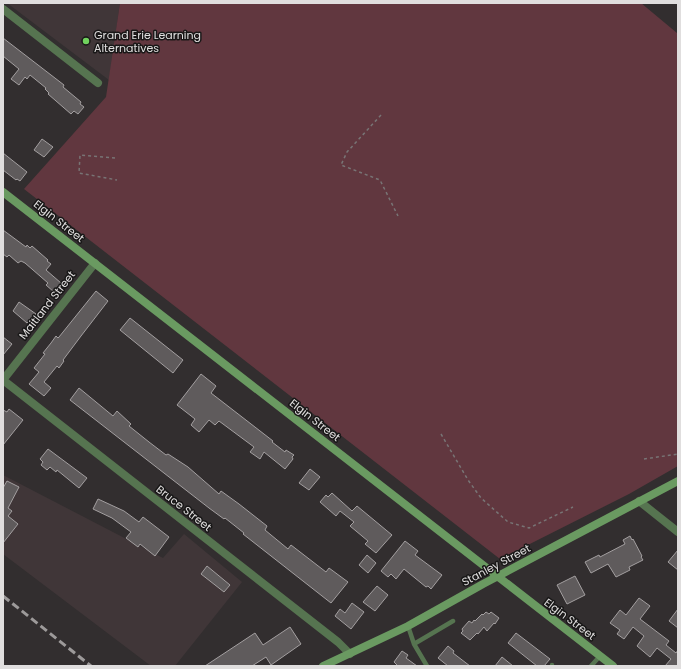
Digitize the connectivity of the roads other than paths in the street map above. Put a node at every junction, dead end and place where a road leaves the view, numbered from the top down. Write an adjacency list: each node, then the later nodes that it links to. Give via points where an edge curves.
1 (3, 9): 2 (street)
2 (98, 83)
3 (3, 192): 4 (main road, Elgin Street)
4 (94, 262): 5 (street, Maitland Street); 9 (main road, Elgin Street)
5 (3, 380): 13 (street, Bruce Street, via 332,637)
6 (678, 481): 7 (main road, Stanley Street)
7 (639, 501): 8 (street); 9 (main road, Stanley Street)
8 (678, 532)
9 (499, 577): 11 (main road, Stanley Street); 14 (main road, Elgin Street)
10 (453, 621): 12 (lane)
11 (408, 626): 12 (lane); 13 (main road, Stanley Street)
12 (414, 644): 17 (lane)
13 (350, 654): 15 (main road, Stanley Street)
14 (600, 656): 18 (lane); 19 (main road, Elgin Street)
15 (337, 663): 16 (main road, Stanley Street)
16 (323, 666)
17 (427, 666)
18 (591, 666)
19 (613, 666)

